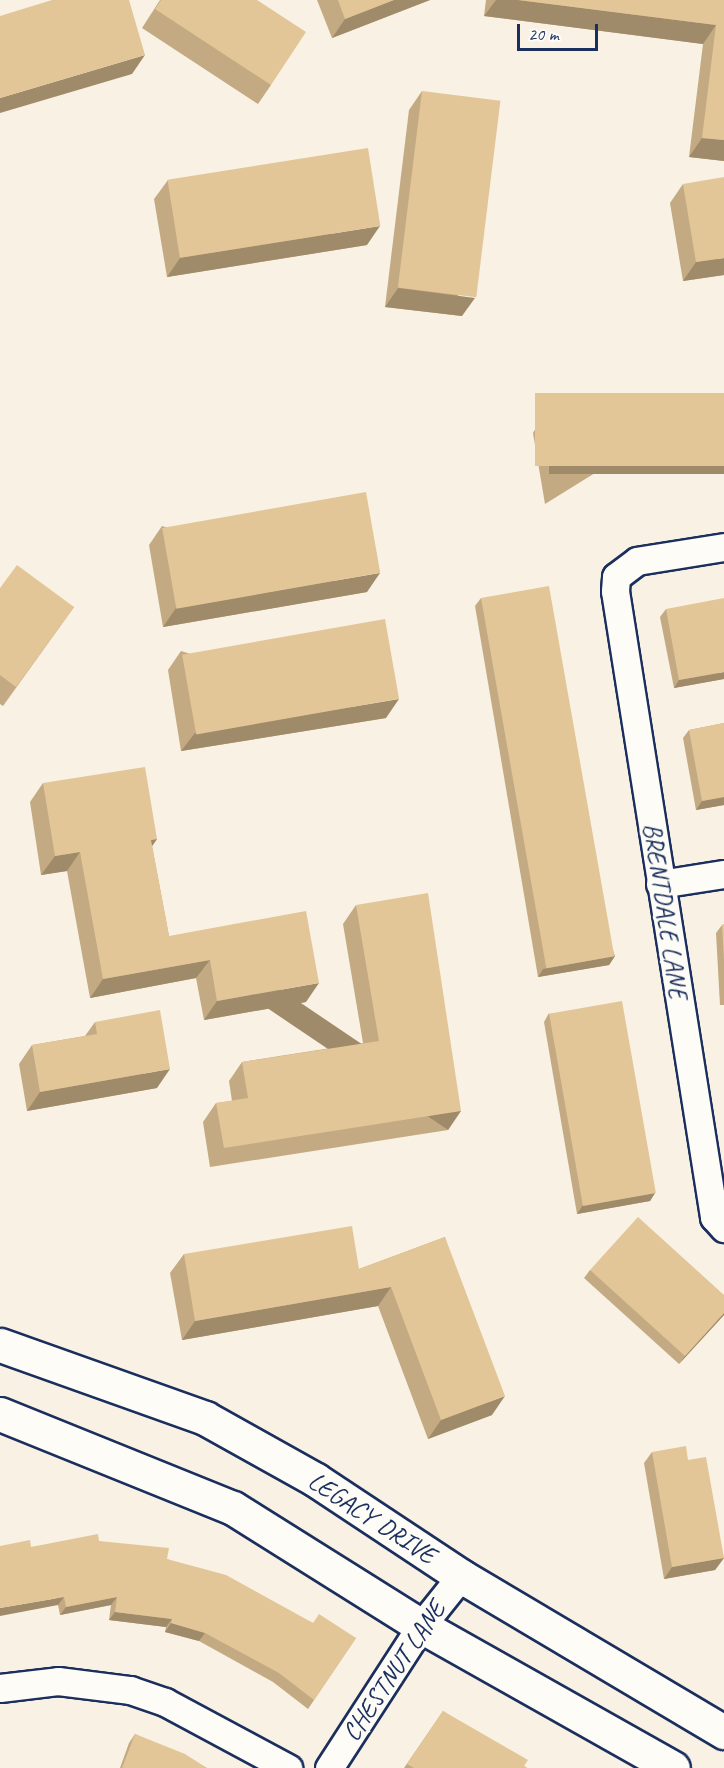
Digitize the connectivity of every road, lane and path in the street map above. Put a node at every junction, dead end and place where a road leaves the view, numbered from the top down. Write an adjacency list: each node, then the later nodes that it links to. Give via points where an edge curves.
1 (724, 547): 3 (street, BRENTDALE LANE, via 637,561 616,577)
2 (724, 874): 3 (street)
3 (660, 884): 4 (street, BRENTDALE LANE, via 714,1217)
4 (724, 1228)
5 (0, 1345): 7 (main road, LEGACY DRIVE, via 205,1418 316,1480)
6 (0, 1414): 8 (main road, via 233,1508)
7 (461, 1576): 8 (street, CHESTNUT LANE); 10 (main road, LEGACY DRIVE)
8 (420, 1626): 12 (street, CHESTNUT LANE); 13 (main road)
9 (0, 1688): 11 (street, via 58,1681 130,1690 165,1702)
10 (724, 1732)
11 (288, 1768)
12 (329, 1768)
13 (673, 1768)

